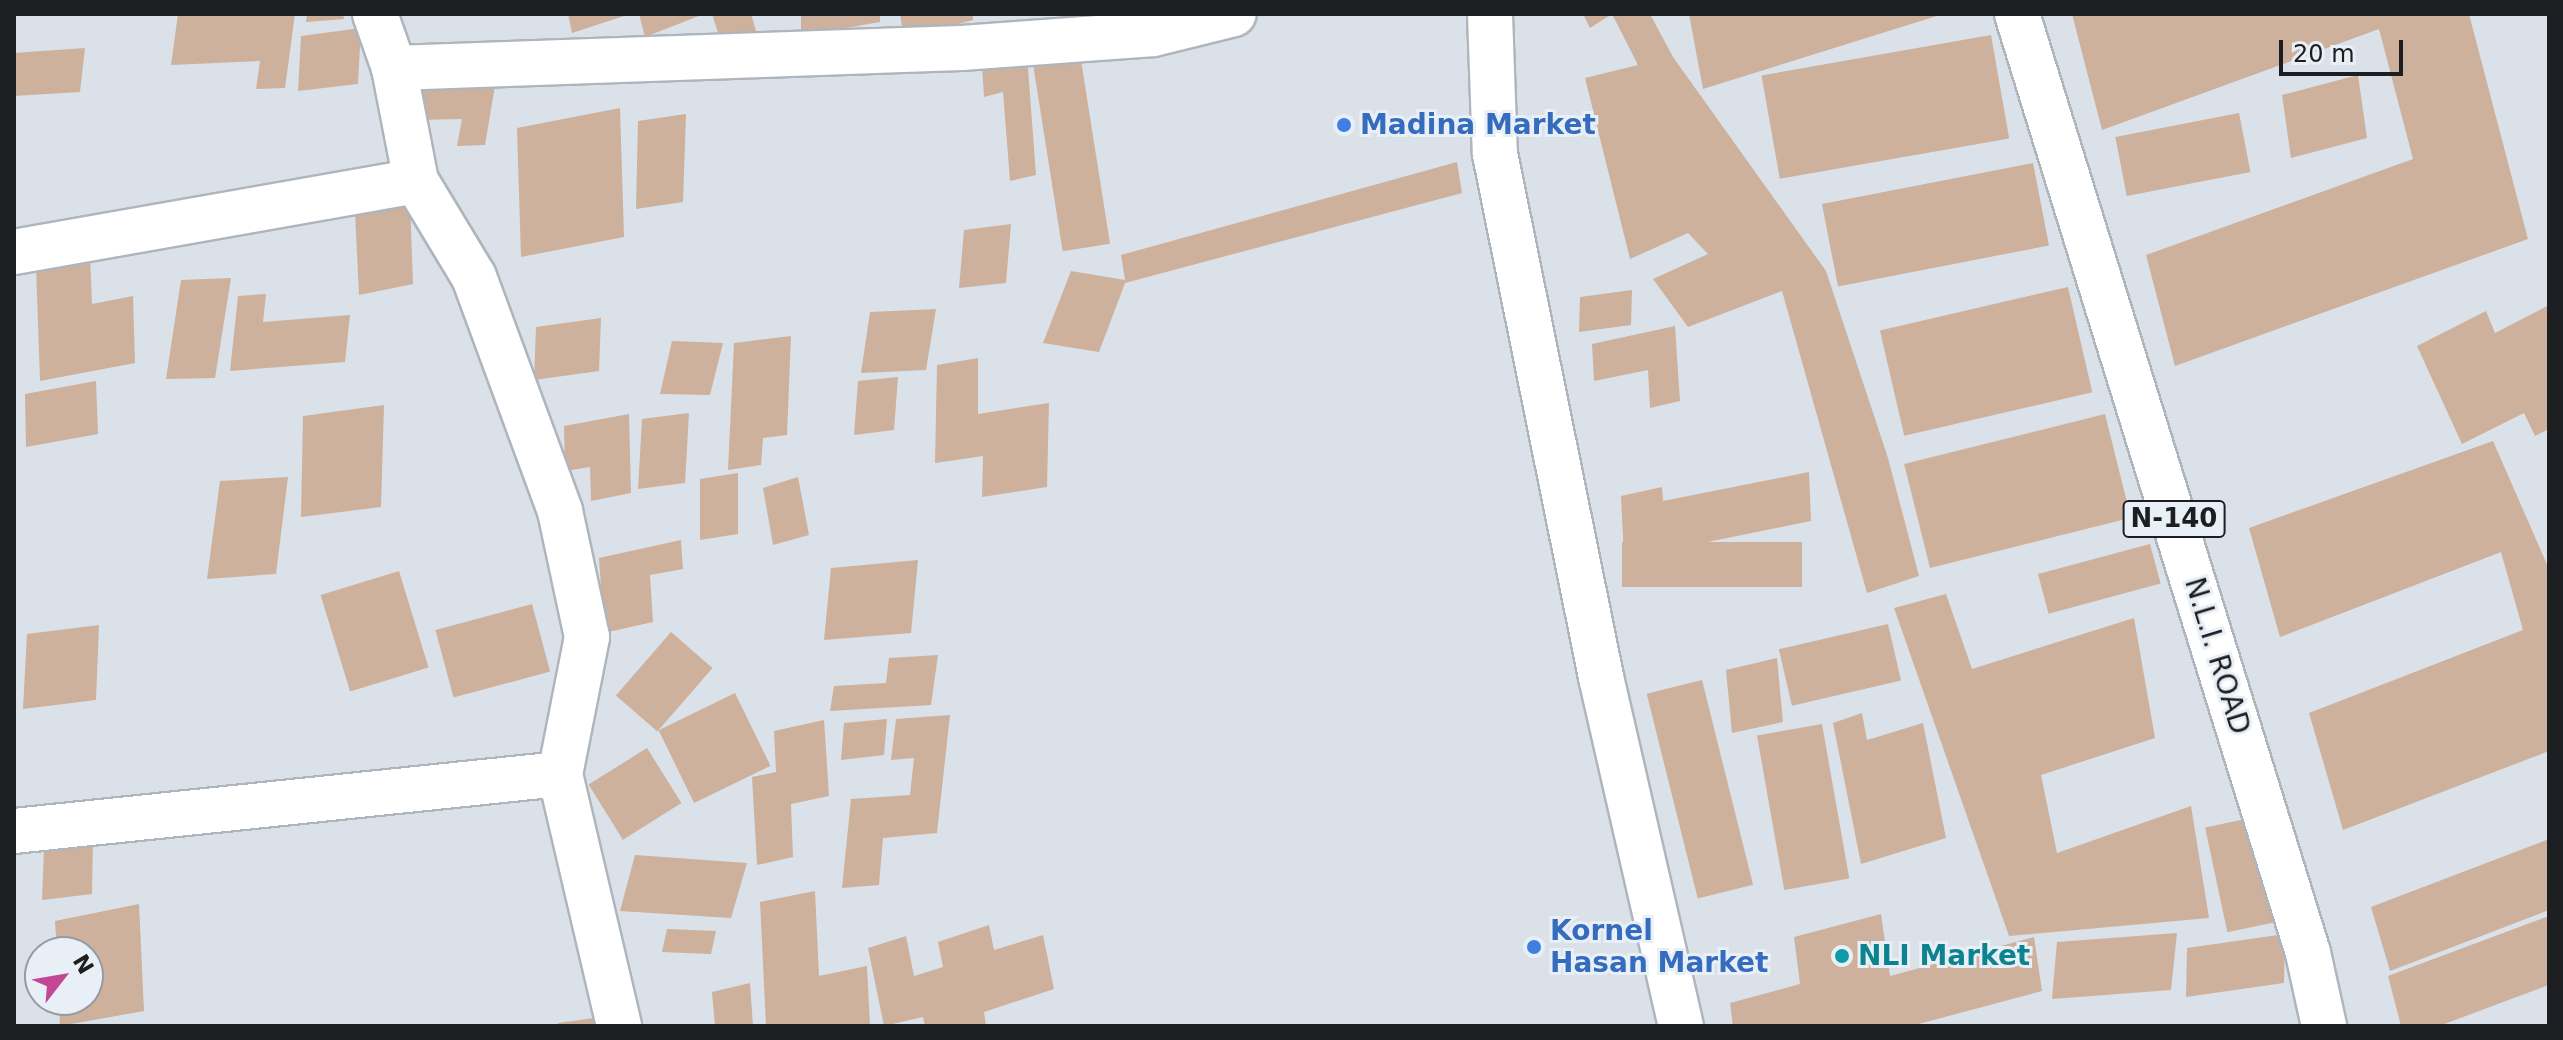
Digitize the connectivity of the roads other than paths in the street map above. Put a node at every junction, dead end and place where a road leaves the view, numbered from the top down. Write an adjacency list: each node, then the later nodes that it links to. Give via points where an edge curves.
1 (375, 14): 5 (main road)
2 (1234, 14): 5 (main road, via 1153,34 962,48)
3 (1490, 14): 11 (main road, via 1495,154 1601,677)
4 (2017, 14): 12 (main road, N.L.I. ROAD / N-140, via 2303,937)
5 (394, 68): 6 (main road)
6 (416, 181): 7 (main road); 8 (main road, via 474,277 560,511 587,637)
7 (14, 252)
8 (560, 774): 9 (main road); 10 (main road)
9 (14, 831)
10 (619, 1026)
11 (1681, 1026)
12 (2324, 1026)

